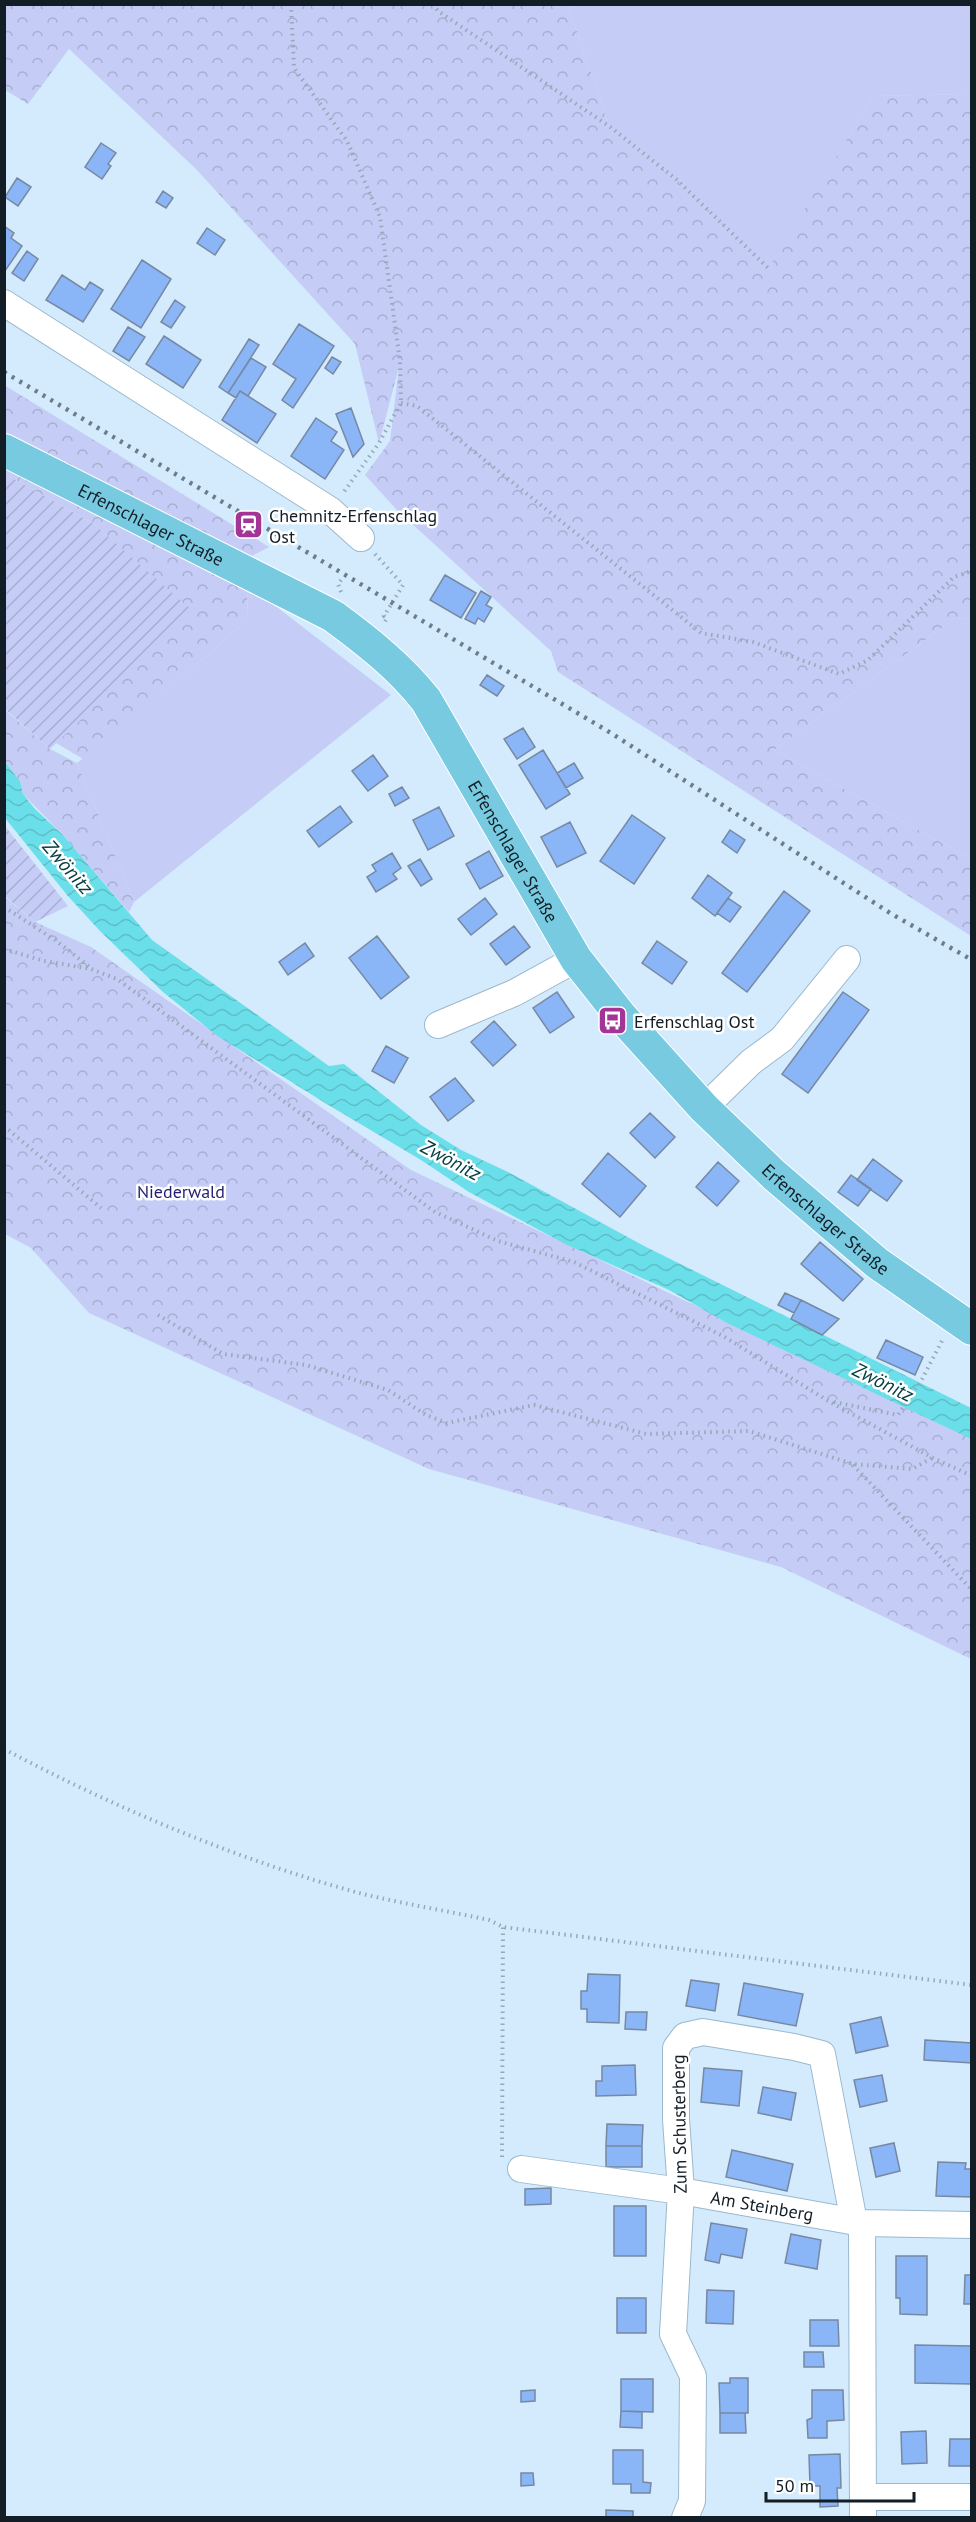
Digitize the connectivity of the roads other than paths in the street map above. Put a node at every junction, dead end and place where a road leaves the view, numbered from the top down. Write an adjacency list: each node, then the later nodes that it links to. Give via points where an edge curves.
1 (4, 303): 3 (street, via 330,510)
2 (4, 450): 5 (main road, Erfenschlager Straße, via 333,616 367,641 426,700)
3 (361, 538)
4 (848, 958): 7 (street, via 782,1040 752,1062)
5 (576, 959): 6 (street, via 514,993); 7 (main road, Erfenschlager Straße, via 620,1015)
6 (438, 1025)
7 (704, 1108): 8 (main road, Erfenschlager Straße, via 774,1175 877,1263)
8 (963, 1324)
9 (521, 2169): 10 (street, Am Steinberg)
10 (681, 2191): 11 (street, Am Steinberg); 11 (street, Zum Schusterberg, via 676,2048 685,2036 703,2032 794,2047 822,2054); 15 (street, Zum Schusterberg, via 673,2334 693,2376 693,2501)
11 (858, 2222): 12 (street, Am Steinberg); 14 (street, Zum Schusterberg)
12 (972, 2225)
13 (972, 2497): 14 (street)
14 (863, 2507)
15 (685, 2517)

